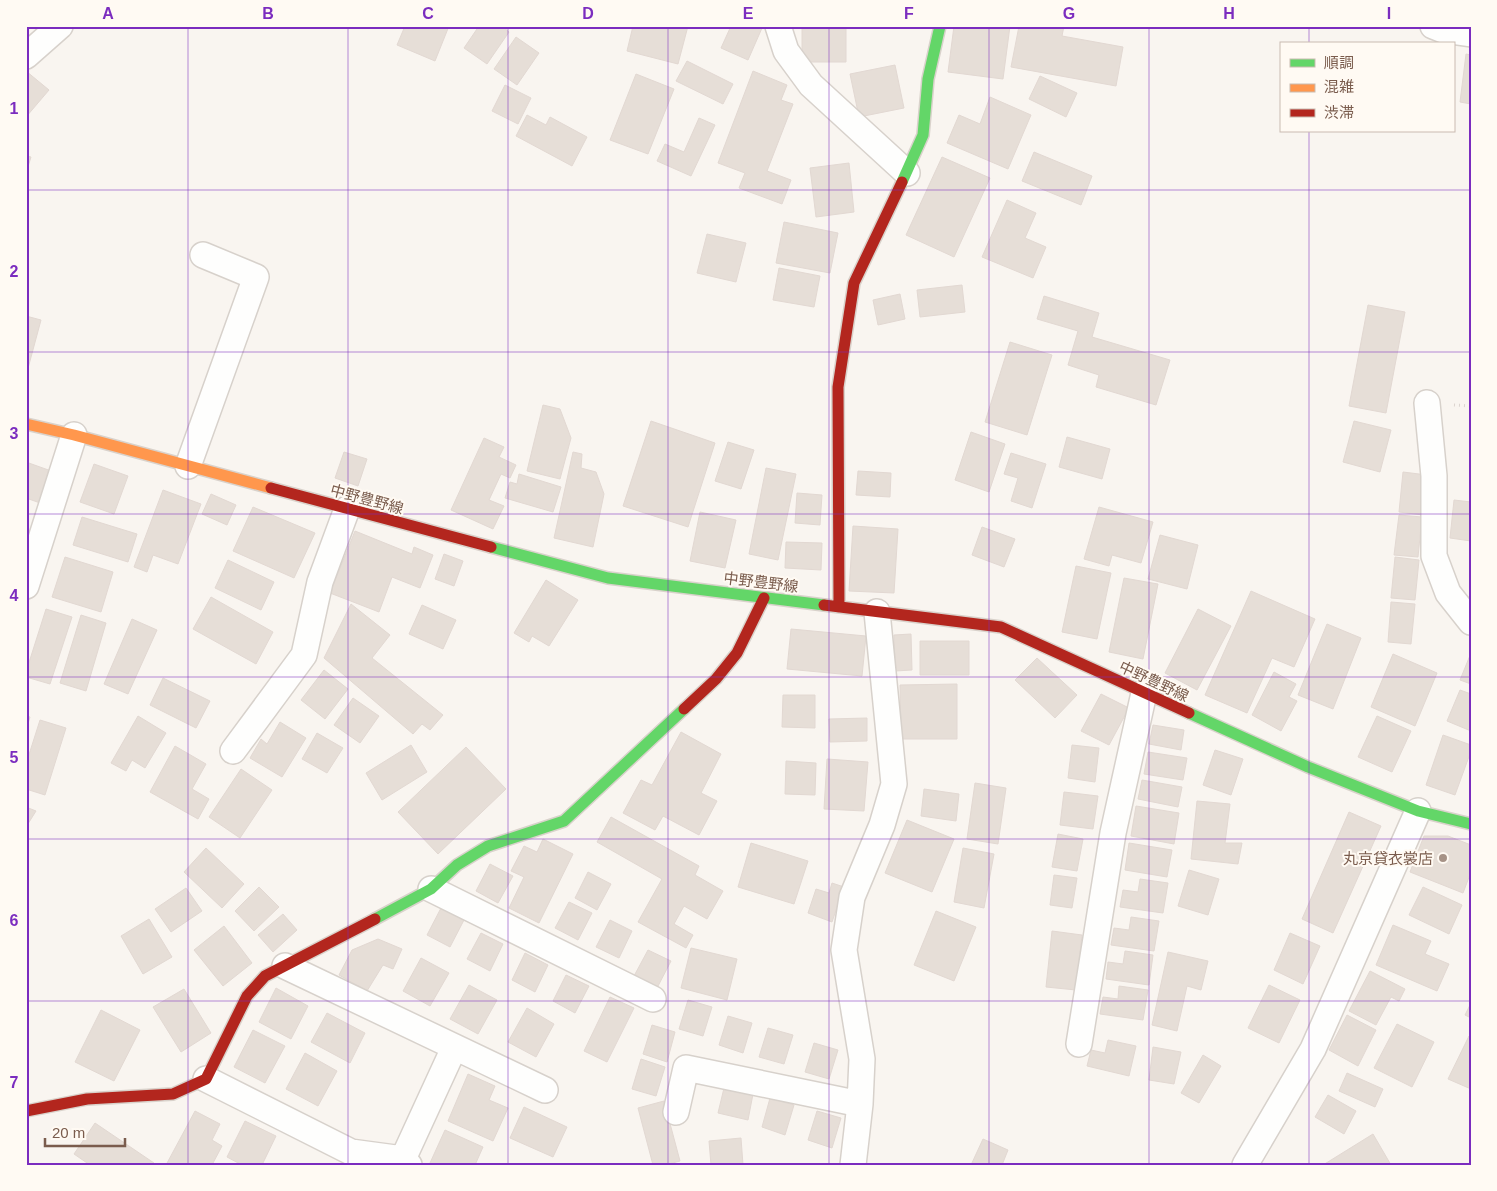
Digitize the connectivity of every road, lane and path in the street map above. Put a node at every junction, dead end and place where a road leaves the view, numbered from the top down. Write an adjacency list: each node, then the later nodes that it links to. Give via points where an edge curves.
1 (60, 26): 6 (street)
2 (778, 26): 7 (street, via 786,51 811,85)
3 (940, 26): 7 (street, via 928,79 923,135)
4 (1433, 26): 5 (street)
5 (1471, 34)
6 (26, 56)
7 (907, 173): 16 (street, via 854,283 849,312 838,386)
8 (203, 255): 12 (street, via 256,277)
9 (1427, 403): 18 (street, via 1434,476 1434,556 1448,593)
10 (26, 424): 11 (street, 中野豊野線)
11 (74, 435): 12 (street, 中野豊野線); 14 (street)
12 (188, 466): 13 (street, 中野豊野線)
13 (347, 509): 15 (street, 中野豊野線, via 608,578); 20 (street, via 320,582 304,655)
14 (26, 586)
15 (764, 598): 16 (street, 中野豊野線); 23 (street, via 737,653 716,679 564,821 488,846 457,865)
16 (839, 607): 17 (street, 中野豊野線)
17 (878, 612): 19 (street, 中野豊野線, via 1001,627); 30 (street, via 894,784 882,825 852,897 844,950 862,1059)
18 (1471, 622)
19 (1144, 693): 21 (street, 中野豊野線, via 1308,767); 26 (street, via 1113,833)
20 (233, 752)
21 (1418, 811): 22 (street, 中野豊野線); 36 (street, via 1313,1049)
22 (1471, 824)
23 (431, 889): 24 (street); 25 (street)
24 (285, 966): 27 (street); 28 (street, via 265,976 247,996)
25 (653, 999)
26 (1079, 1044)
27 (454, 1048): 29 (street); 34 (street)
28 (206, 1080): 31 (street, via 173,1094 87,1099); 33 (street)
29 (545, 1090)
30 (860, 1104): 32 (street, via 686,1068); 35 (street)
31 (26, 1111)
32 (676, 1112)
33 (348, 1158): 34 (street)
34 (406, 1162)
35 (853, 1165)
36 (1245, 1165)

